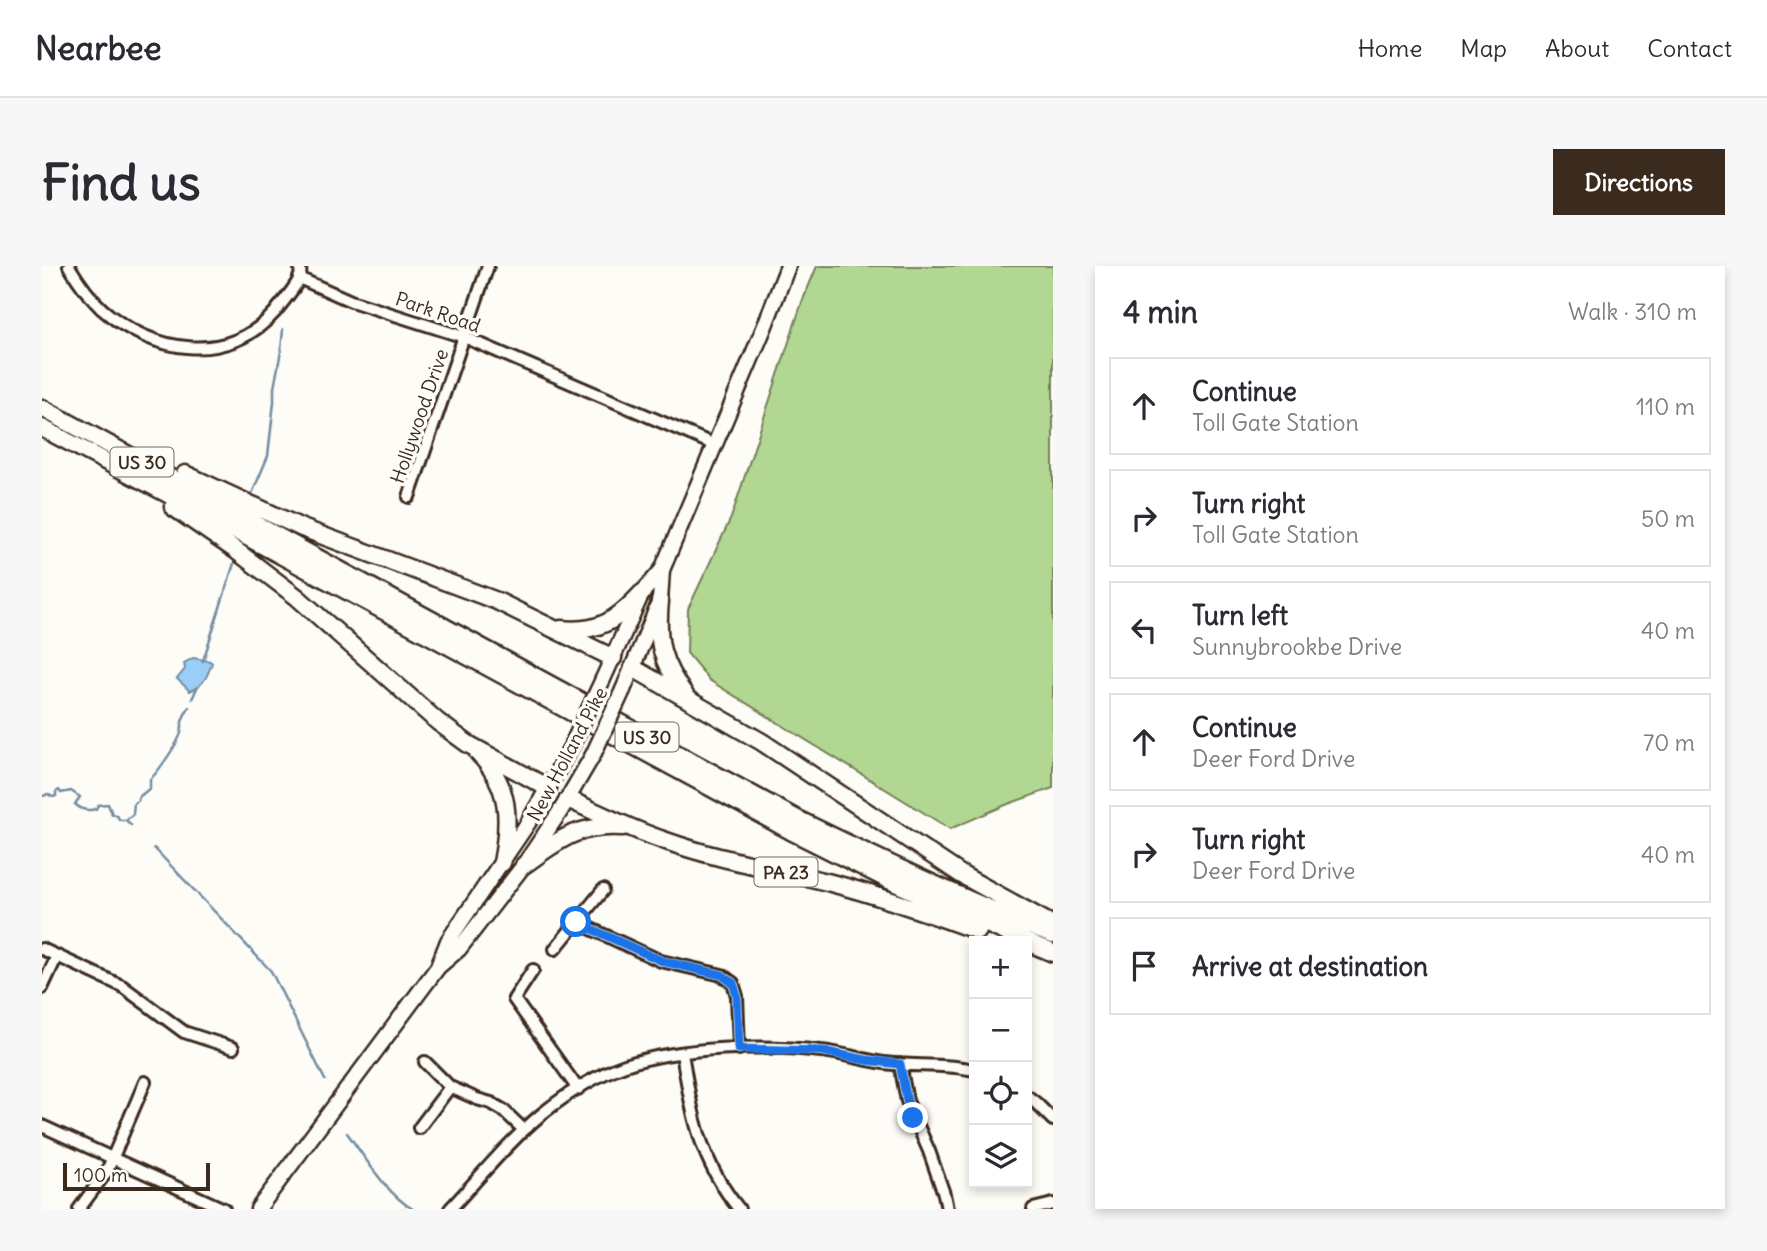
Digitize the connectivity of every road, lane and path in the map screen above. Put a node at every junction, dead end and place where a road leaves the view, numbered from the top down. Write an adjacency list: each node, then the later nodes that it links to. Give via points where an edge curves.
1 (69, 266): 4 (street, Park Road, via 96,303 120,322 149,338 187,348 217,346 248,335 271,317)
2 (488, 266): 5 (street, Hollywood Drive)
3 (788, 266): 8 (main road, New Holland Pike)
4 (300, 272): 5 (street, Park Road, via 351,301)
5 (464, 337): 8 (street, Park Road); 10 (street, Hollywood Drive)
6 (42, 406): 11 (highway)
7 (42, 428): 9 (highway, US 30)
8 (715, 445): 12 (main road, New Holland Pike)
9 (110, 465): 11 (highway, US 30); 19 (highway, via 238,551)
10 (410, 497)
11 (245, 519): 15 (highway, via 302,528 497,601); 28 (highway, US 30, via 799,820 959,897); 30 (highway, US 30, via 825,849)
12 (662, 570): 13 (main road, New Holland Pike); 14 (main road, New Holland Pike)
13 (642, 593): 15 (highway, via 607,623); 16 (main road, New Holland Pike)
14 (660, 601): 17 (main road, New Holland Pike); 18 (highway, via 662,655)
15 (555, 629): 16 (highway)
16 (613, 658): 17 (main road); 20 (main road, New Holland Pike, bridge)
17 (633, 668): 18 (highway); 21 (main road, New Holland Pike, bridge)
18 (688, 699): 27 (highway, via 804,769 953,869)
19 (468, 744): 20 (highway); 23 (highway, via 487,764 503,792 508,819)
20 (548, 788): 21 (main road, PA 23); 23 (main road, New Holland Pike)
21 (568, 799): 22 (highway, PA 23); 24 (main road, New Holland Pike)
22 (629, 827): 24 (highway, via 601,826 574,832); 29 (highway, PA 23, via 687,848 886,899)
23 (502, 863): 38 (main road, New Holland Pike, via 448,941)
24 (524, 865): 38 (main road, New Holland Pike, via 459,949)
25 (603, 890): 26 (street)
26 (576, 922): 33 (street); 42 (street, via 662,961 722,975 733,983)
27 (1053, 925)
28 (1053, 935)
29 (991, 936)
30 (1013, 936)
31 (1032, 944): 35 (highway, US 30)
32 (42, 949): 36 (street)
33 (555, 949)
34 (1032, 951): 37 (highway)
35 (1053, 953)
36 (57, 956): 40 (street); 41 (street, via 122,986 184,1032)
37 (1053, 959)
38 (438, 967): 59 (main road, New Holland Pike)
39 (533, 970): 49 (street, via 514,999)
40 (42, 988)
41 (233, 1048)
42 (739, 1049): 43 (street); 45 (street, via 822,1051)
43 (682, 1053): 49 (street, via 623,1066); 61 (street, via 699,1135 716,1177)
44 (425, 1062): 48 (street)
45 (900, 1064): 46 (street); 62 (street, via 907,1101)
46 (969, 1069)
47 (145, 1082): 55 (street)
48 (450, 1087): 53 (street); 54 (street, via 491,1103)
49 (578, 1089): 54 (street)
50 (1032, 1100): 51 (street)
51 (1053, 1120)
52 (42, 1126): 55 (street)
53 (419, 1128)
54 (524, 1130): 60 (street)
55 (113, 1158): 57 (street); 58 (street)
56 (1053, 1204): 63 (street)
57 (79, 1209)
58 (224, 1209)
59 (258, 1209)
60 (450, 1209)
61 (739, 1209)
62 (947, 1209)
63 (1033, 1209)

